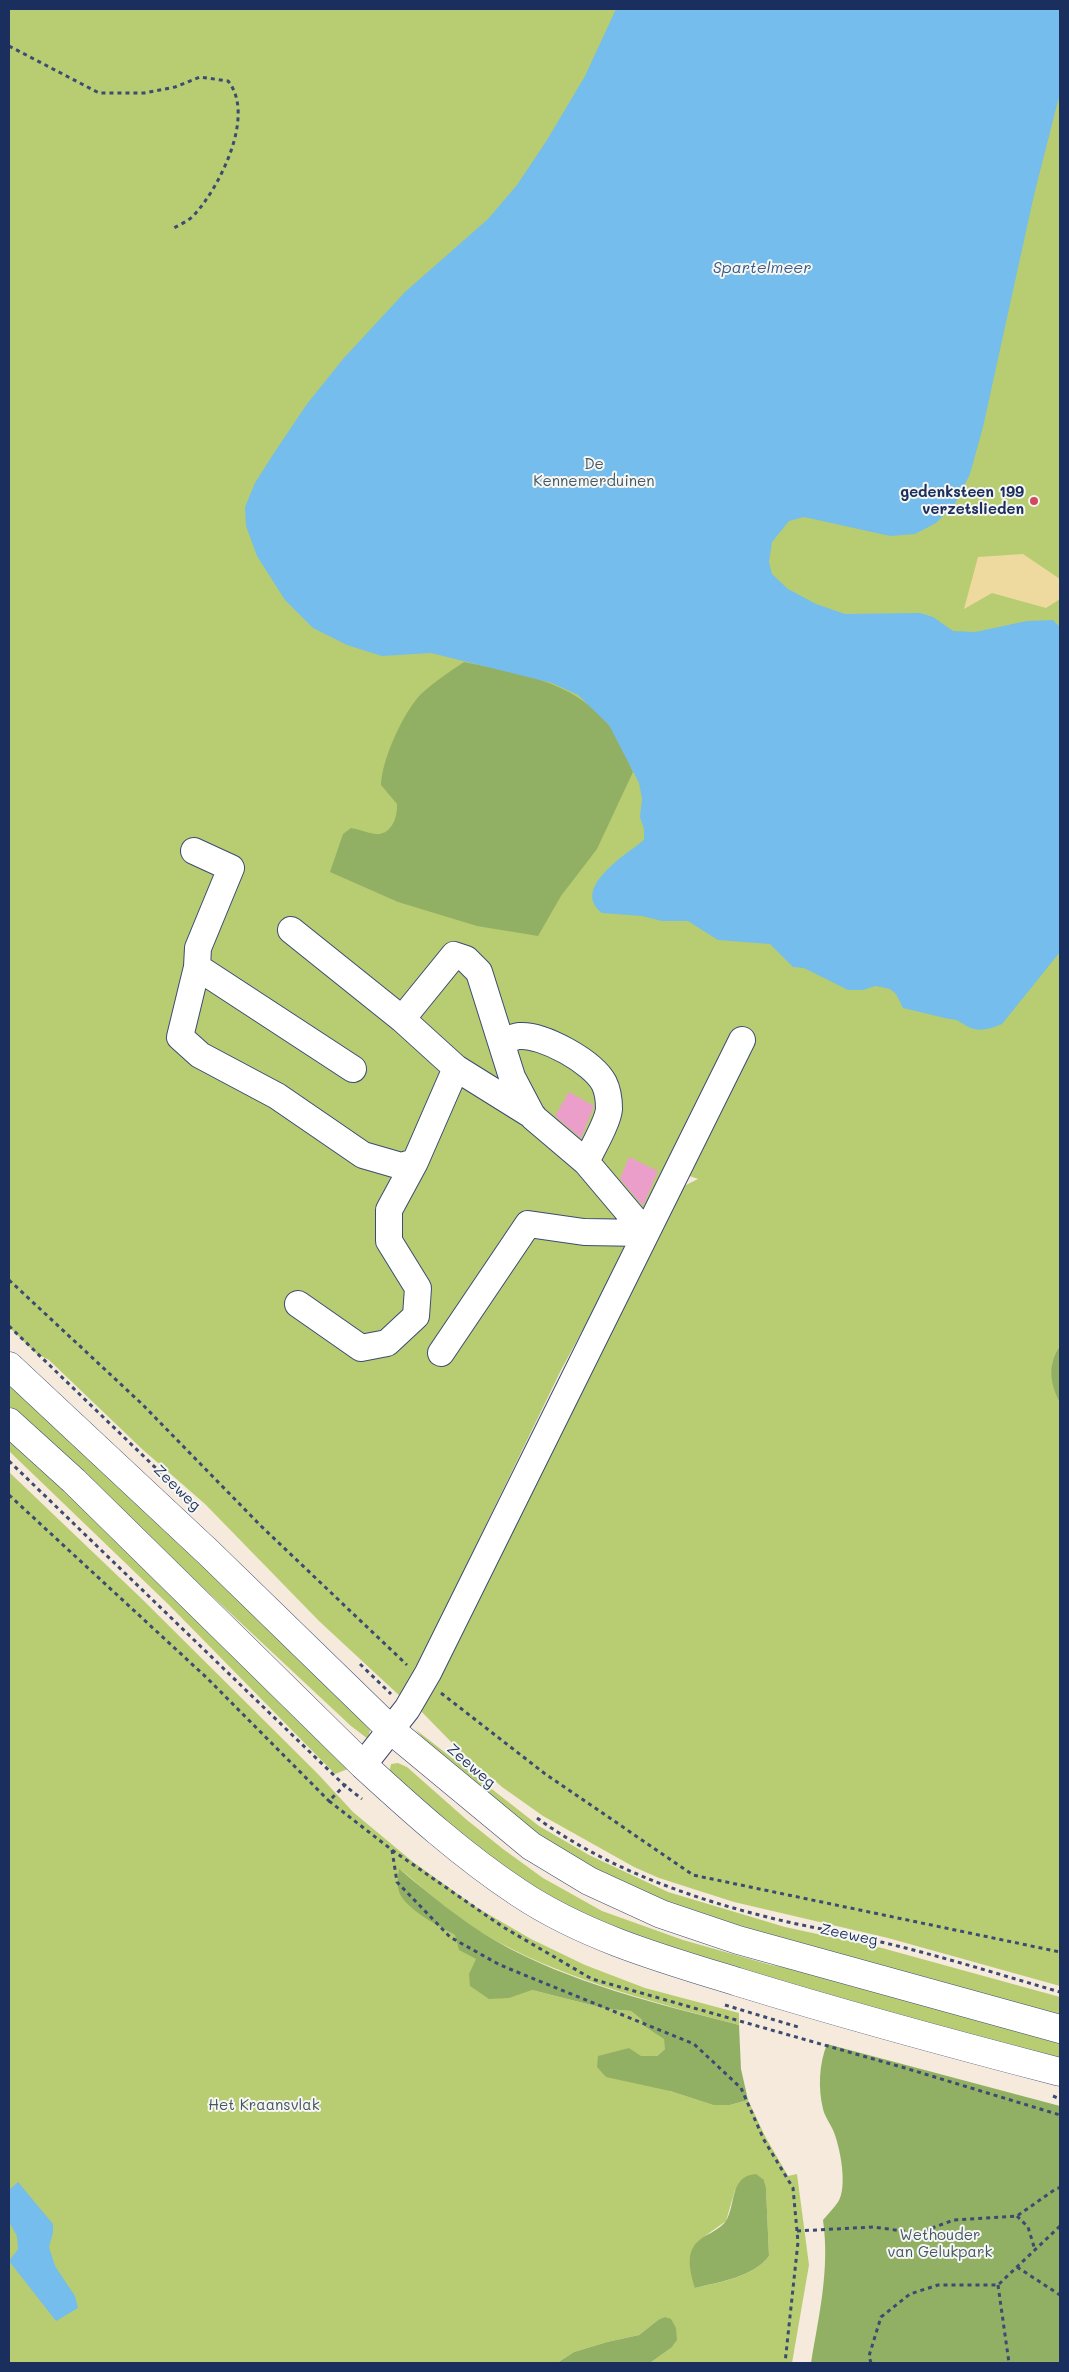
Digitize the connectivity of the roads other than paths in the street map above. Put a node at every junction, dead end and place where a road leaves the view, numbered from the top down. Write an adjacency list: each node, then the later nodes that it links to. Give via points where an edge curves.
1 (194, 851): 3 (lane, via 231,868 198,948)
2 (292, 930): 4 (lane)
3 (197, 967): 8 (lane); 10 (lane, via 180,1037 186,1043 200,1055 277,1096 363,1155 401,1166)
4 (402, 1019): 6 (lane, via 454,954 466,959 479,972); 7 (lane)
5 (742, 1040): 12 (lane)
6 (501, 1042): 9 (lane, via 512,1077); 11 (lane, via 520,1036 555,1045 585,1062 604,1082 609,1112)
7 (456, 1068): 9 (lane); 10 (lane)
8 (353, 1069)
9 (533, 1117): 11 (lane)
10 (415, 1162): 13 (lane, via 389,1210 389,1240 418,1288 416,1316 387,1343 361,1348)
11 (586, 1162): 12 (lane)
12 (646, 1234): 14 (lane, via 584,1232 528,1224); 17 (lane, via 424,1680)
13 (298, 1304)
14 (441, 1353)
15 (9, 1366): 17 (main road, Zeeweg, via 209,1553)
16 (9, 1422): 18 (main road, via 74,1481)
17 (399, 1720): 18 (lane); 19 (main road, Zeeweg, via 532,1846 590,1882 661,1914 738,1940)
18 (363, 1765): 20 (main road, via 405,1804 520,1894 621,1945 833,2011)
19 (1060, 2029)
20 (1060, 2072)

